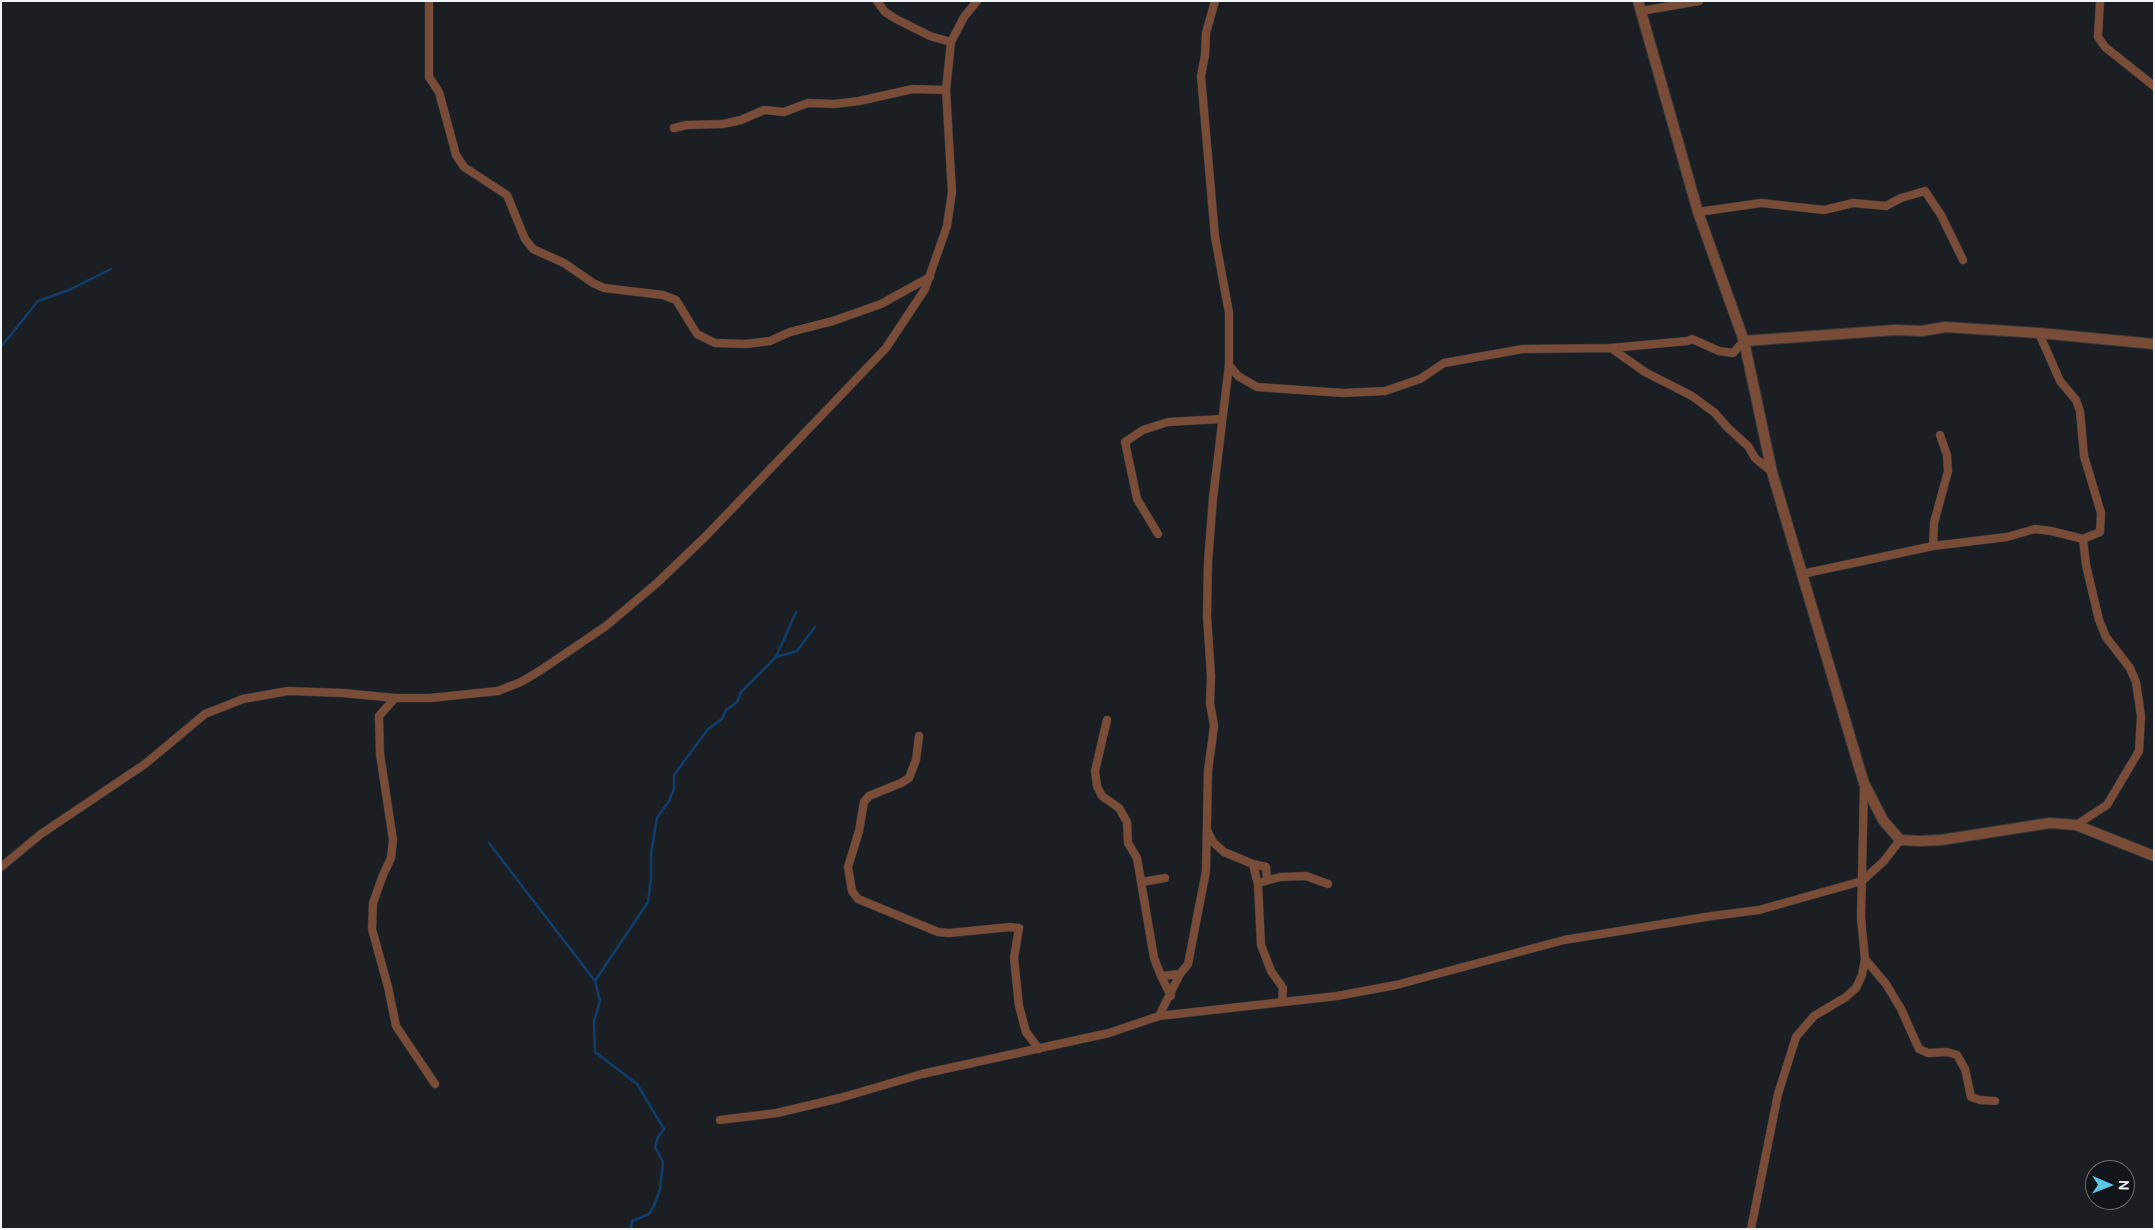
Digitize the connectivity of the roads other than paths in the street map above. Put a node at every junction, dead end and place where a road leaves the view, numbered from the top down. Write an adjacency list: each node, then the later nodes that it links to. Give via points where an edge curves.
1 (429, 1): 14 (street, via 429,76 439,92 456,155 464,167 507,195 525,239 533,249 564,263 593,283 604,288 663,295 676,300 697,334 714,342 746,344 770,341 881,304)
2 (878, 1): 8 (street, via 885,12 896,19 930,36)
3 (977, 1): 8 (street, via 964,17)
4 (1215, 1): 19 (street, via 1206,33 1206,55 1201,76 1215,237 1229,313)
5 (1699, 1): 7 (street)
6 (2100, 1): 9 (street, via 2098,38)
7 (1639, 6): 12 (street)
8 (952, 42): 10 (street)
9 (2154, 86)
10 (946, 90): 11 (street, via 913,89 859,102 808,103 784,112 764,110 723,124); 14 (street, via 952,192 947,226)
11 (674, 128)
12 (1698, 212): 13 (street, via 1761,203 1824,210 1853,203 1886,206 1926,190); 16 (street)
13 (1963, 260)
14 (930, 277): 27 (street, via 886,348 706,536 606,626 521,682 498,691)
15 (2039, 333): 16 (street, via 1945,328); 17 (street); 24 (street, via 2060,381 2076,400 2080,411 2084,456 2102,522 2100,532)
16 (1744, 341): 18 (street, via 1733,353 1719,352 1692,339); 22 (street)
17 (2154, 344)
18 (1611, 348): 19 (street, via 1529,349 1458,360 1444,363 1420,379 1385,391 1343,393 1257,387 1238,376); 22 (street, via 1715,413)
19 (1229, 365): 20 (street)
20 (1222, 419): 23 (street, via 1168,422 1143,430 1125,442 1138,499); 32 (street, via 1208,562 1210,703 1214,726)
21 (1940, 435): 25 (street, via 1948,471 1934,523)
22 (1772, 472): 26 (street)
23 (1158, 534)
24 (2083, 539): 25 (street, via 2035,529 2007,537); 31 (street, via 2099,620 2106,637 2130,668 2136,682 2141,716 2139,751 2107,805)
25 (1932, 546): 26 (street)
26 (1802, 574): 30 (street)
27 (396, 698): 36 (street, via 288,692 243,699 205,714 145,764 40,834); 52 (street, via 379,716 380,754 393,840 391,858 373,903 372,929 396,1026)
28 (1107, 720): 40 (street, via 1095,771 1098,786 1102,796 1119,808 1127,822 1128,843 1137,858)
29 (919, 736): 51 (street, via 916,760 909,778 869,796 864,802 848,867 852,891 858,898 938,932 1019,928 1014,958 1019,1006 1026,1032)
30 (1864, 783): 33 (street, via 1883,820); 39 (street)
31 (2076, 825): 33 (street, via 2050,823 1941,840); 34 (street)
32 (1206, 828): 35 (street, via 1220,849); 44 (street, via 1206,871 1188,964)
33 (1900, 840): 39 (street)
34 (2154, 856)
35 (1253, 864): 38 (street, via 1266,868); 42 (street)
36 (1, 867)
37 (1165, 878): 40 (street)
38 (1267, 880): 41 (street, via 1306,876); 42 (street)
39 (1862, 881): 43 (street); 48 (street, via 1760,910 1564,940 1396,985)
40 (1142, 882): 45 (street, via 1154,958)
41 (1328, 884)
42 (1258, 885): 46 (street, via 1261,945 1271,971)
43 (1865, 959): 53 (street, via 1886,984 1919,1049 1928,1053 1957,1055 1965,1069 1971,1098); 55 (street, via 1856,988 1814,1016 1796,1038 1778,1094)
44 (1180, 974): 45 (street); 47 (street)
45 (1161, 976): 47 (street)
46 (1283, 988): 48 (street); 49 (street)
47 (1171, 996): 50 (street)
48 (1293, 1001): 49 (street)
49 (1282, 1002): 50 (street)
50 (1159, 1016): 51 (street, via 1109,1033)
51 (1039, 1049): 54 (street, via 922,1074 777,1113)
52 (435, 1084)
53 (1995, 1101)
54 (720, 1120)
55 (1751, 1229)

